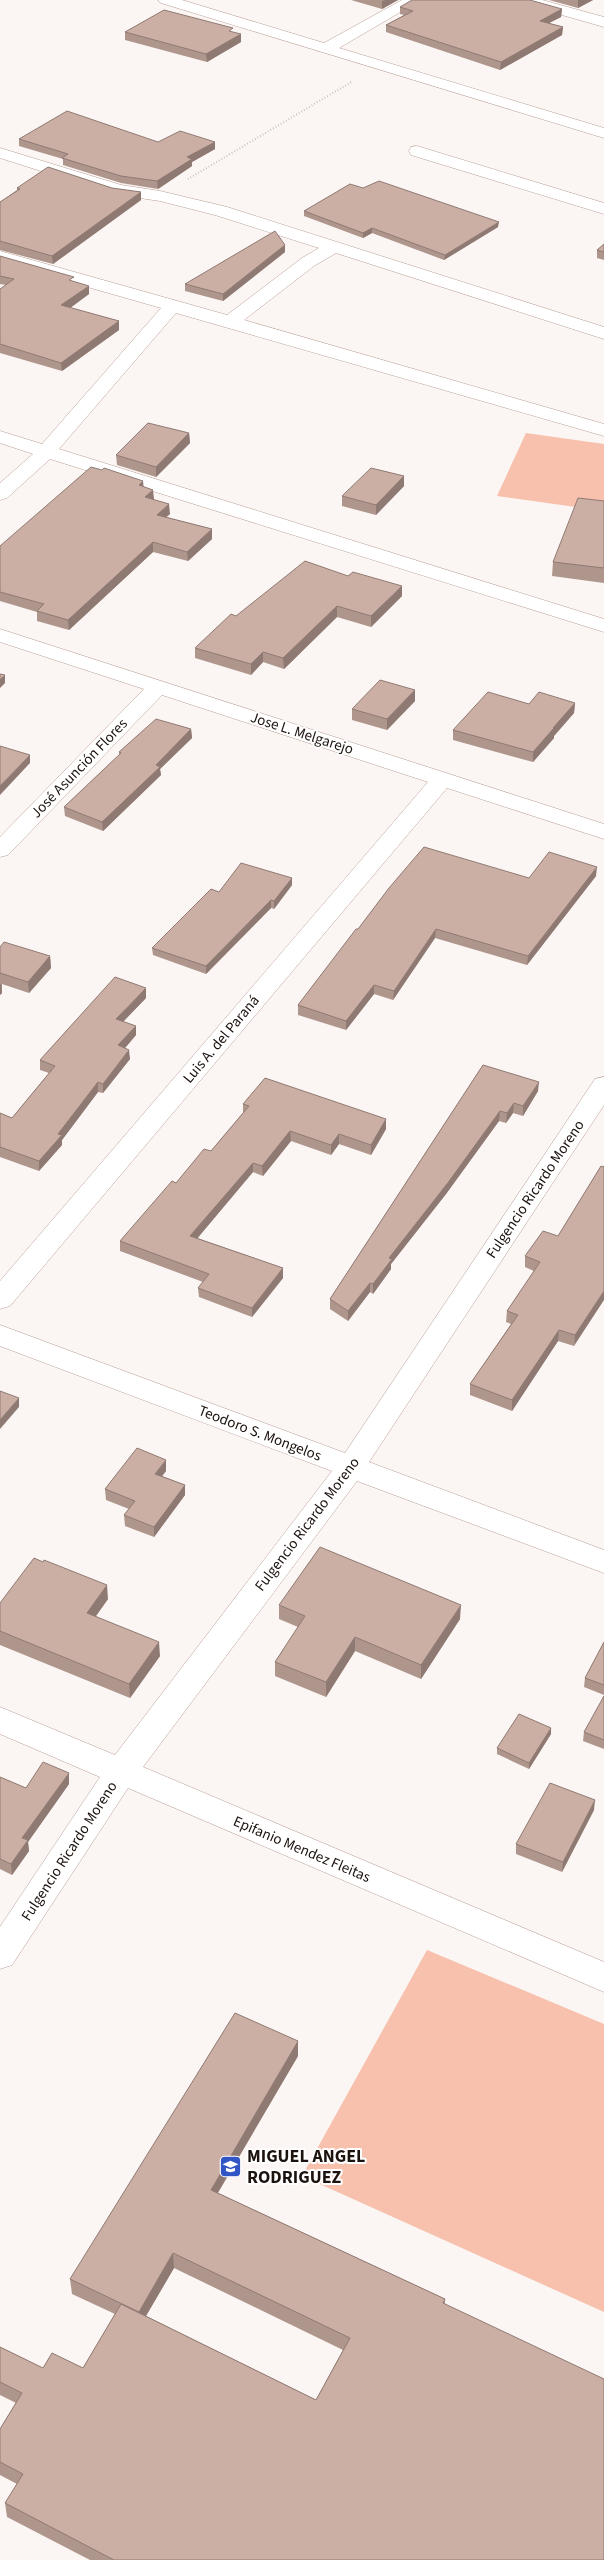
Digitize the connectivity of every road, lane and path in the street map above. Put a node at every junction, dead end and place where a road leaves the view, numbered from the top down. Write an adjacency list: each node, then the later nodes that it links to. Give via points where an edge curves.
1 (166, 0): 5 (street)
2 (413, 0): 5 (street)
3 (525, 0): 4 (street)
4 (604, 22)
5 (325, 49): 6 (street)
6 (381, 65): 7 (street); 10 (path)
7 (604, 133)
8 (417, 150): 11 (street)
9 (0, 153): 10 (street, via 119,190)
10 (160, 196): 12 (street, via 221,211)
11 (604, 209)
12 (334, 247): 15 (street, via 308,262); 16 (street)
13 (0, 256): 14 (street)
14 (173, 305): 15 (street); 19 (street)
15 (231, 321): 17 (street)
16 (604, 333)
17 (604, 430)
18 (0, 437): 19 (street)
19 (46, 452): 20 (street); 21 (street)
20 (0, 494)
21 (604, 626)
22 (0, 635): 23 (street, Jose L. Melgarejo)
23 (158, 687): 24 (street, Jose L. Melgarejo); 26 (street, José Asunción Flores)
24 (442, 779): 25 (street, Jose L. Melgarejo); 28 (street, Luis A. del Paraná)
25 (604, 832)
26 (0, 850)
27 (604, 1085): 30 (street, Fulgencio Ricardo Moreno)
28 (0, 1299)
29 (0, 1335): 30 (street, Teodoro S. Mongelos)
30 (351, 1467): 31 (street, Teodoro S. Mongelos); 33 (street, Fulgencio Ricardo Moreno)
31 (604, 1562)
32 (0, 1720): 33 (street, Epifanio Mendez Fleitas)
33 (121, 1772): 34 (street, Fulgencio Ricardo Moreno); 35 (street, Epifanio Mendez Fleitas)
34 (0, 1955)
35 (604, 1977)

